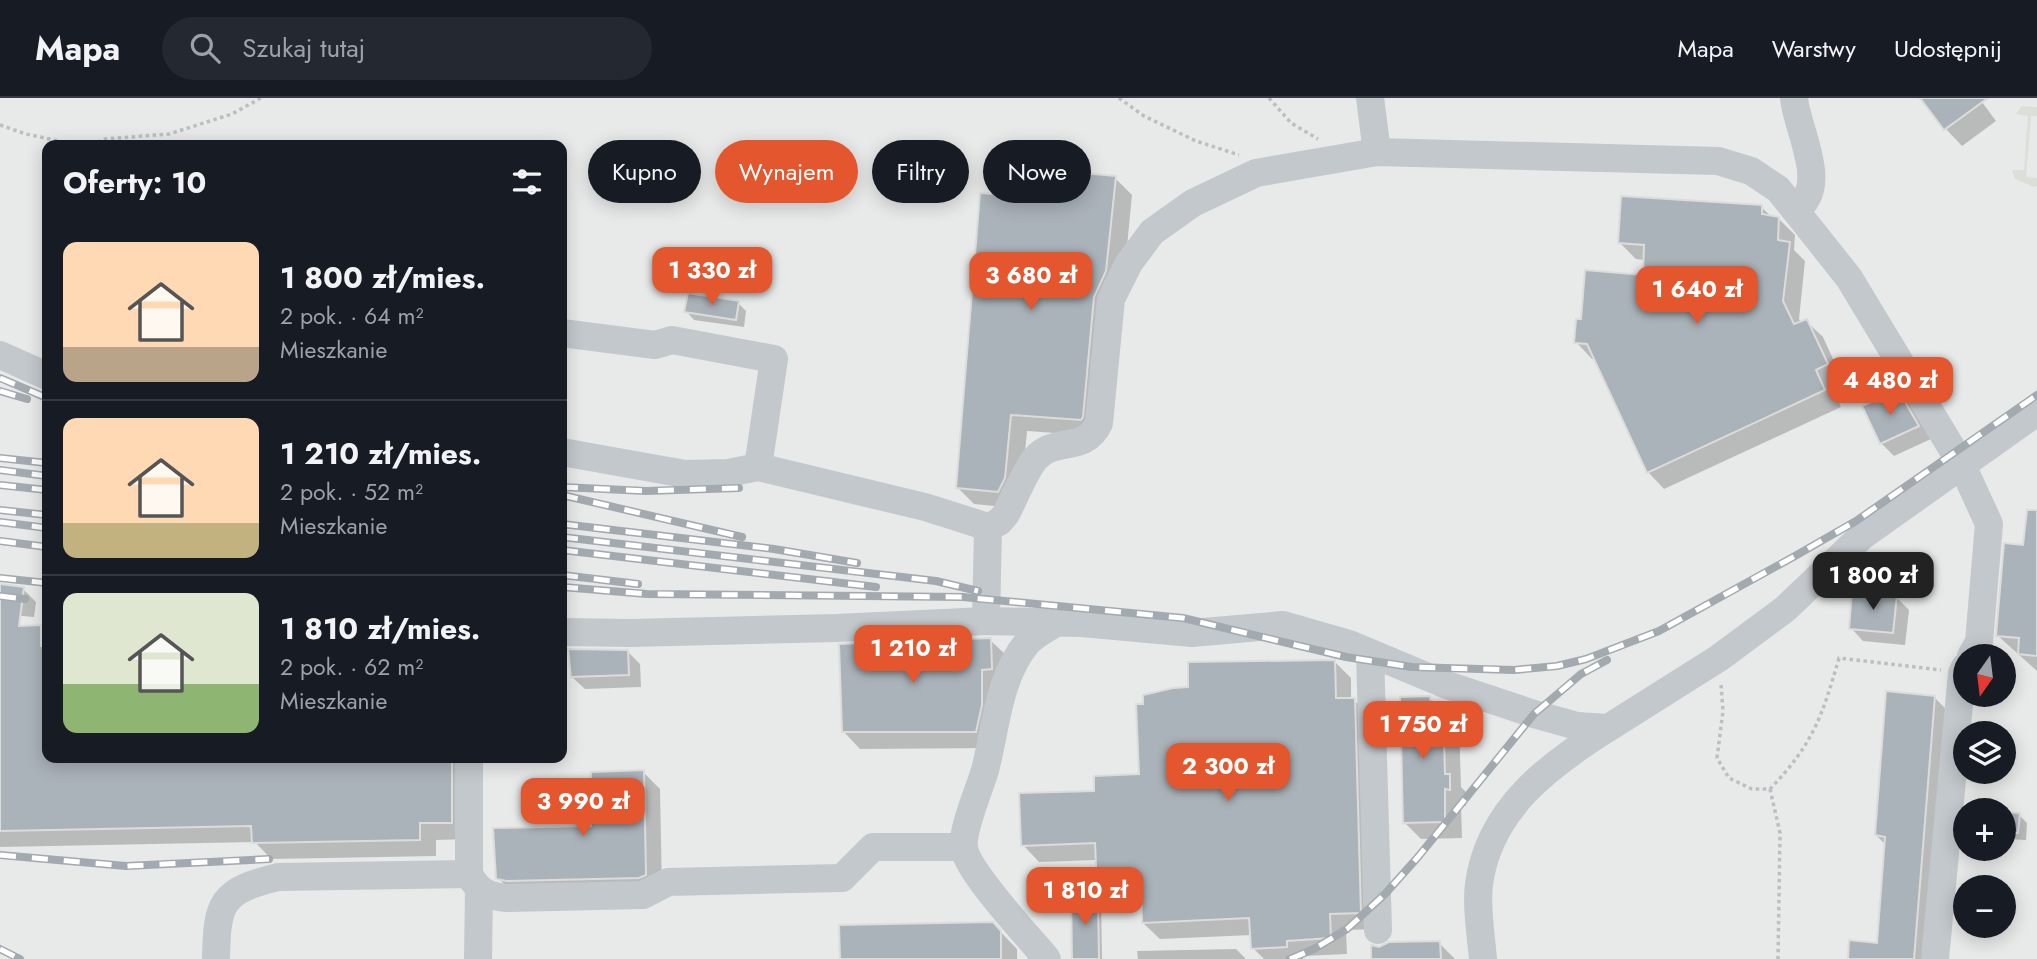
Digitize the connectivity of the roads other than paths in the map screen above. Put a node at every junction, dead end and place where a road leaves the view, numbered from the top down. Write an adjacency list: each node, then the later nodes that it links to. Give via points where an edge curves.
1 (1370, 98): 3 (lane, via 1373,109)
2 (1794, 98): 4 (lane, via 1811,169 1810,195)
3 (1364, 154): 4 (lane, via 1718,161 1751,171 1778,190); 12 (lane, via 1256,173 1193,203 1152,232 1111,299 1100,423 1093,436 1051,448 1035,459 1006,514)
4 (1795, 210): 10 (lane, via 1849,278)
5 (567, 334): 11 (lane, via 655,345 672,340 774,359)
6 (0, 355): 7 (lane)
7 (42, 374)
8 (2037, 411): 10 (lane)
9 (567, 453): 11 (lane, via 685,474)
10 (1962, 465): 16 (lane, via 1989,524); 19 (lane, via 1862,536 1785,609 1710,664)
11 (758, 467): 12 (lane, via 925,506)
12 (988, 527): 13 (lane)
13 (986, 621): 14 (lane); 15 (lane)
14 (1057, 622): 17 (lane, via 1192,633 1283,625); 21 (lane, via 1027,642 1010,673)
15 (567, 632)
16 (1978, 644)
17 (1370, 653): 19 (lane, via 1486,699 1577,726); 23 (lane)
18 (1962, 707): 28 (lane)
19 (1608, 728): 27 (lane, via 1536,779 1512,804 1489,841 1478,885)
20 (469, 763): 22 (lane)
21 (963, 847): 22 (lane, via 873,847 842,878 668,882 643,895 506,898 490,896); 26 (lane, via 973,869)
22 (474, 881): 24 (lane, via 278,877 251,883 231,894 222,906); 25 (lane)
23 (1378, 930)
24 (216, 959)
25 (478, 959)
26 (1047, 959)
27 (1483, 959)
28 (1936, 959)

